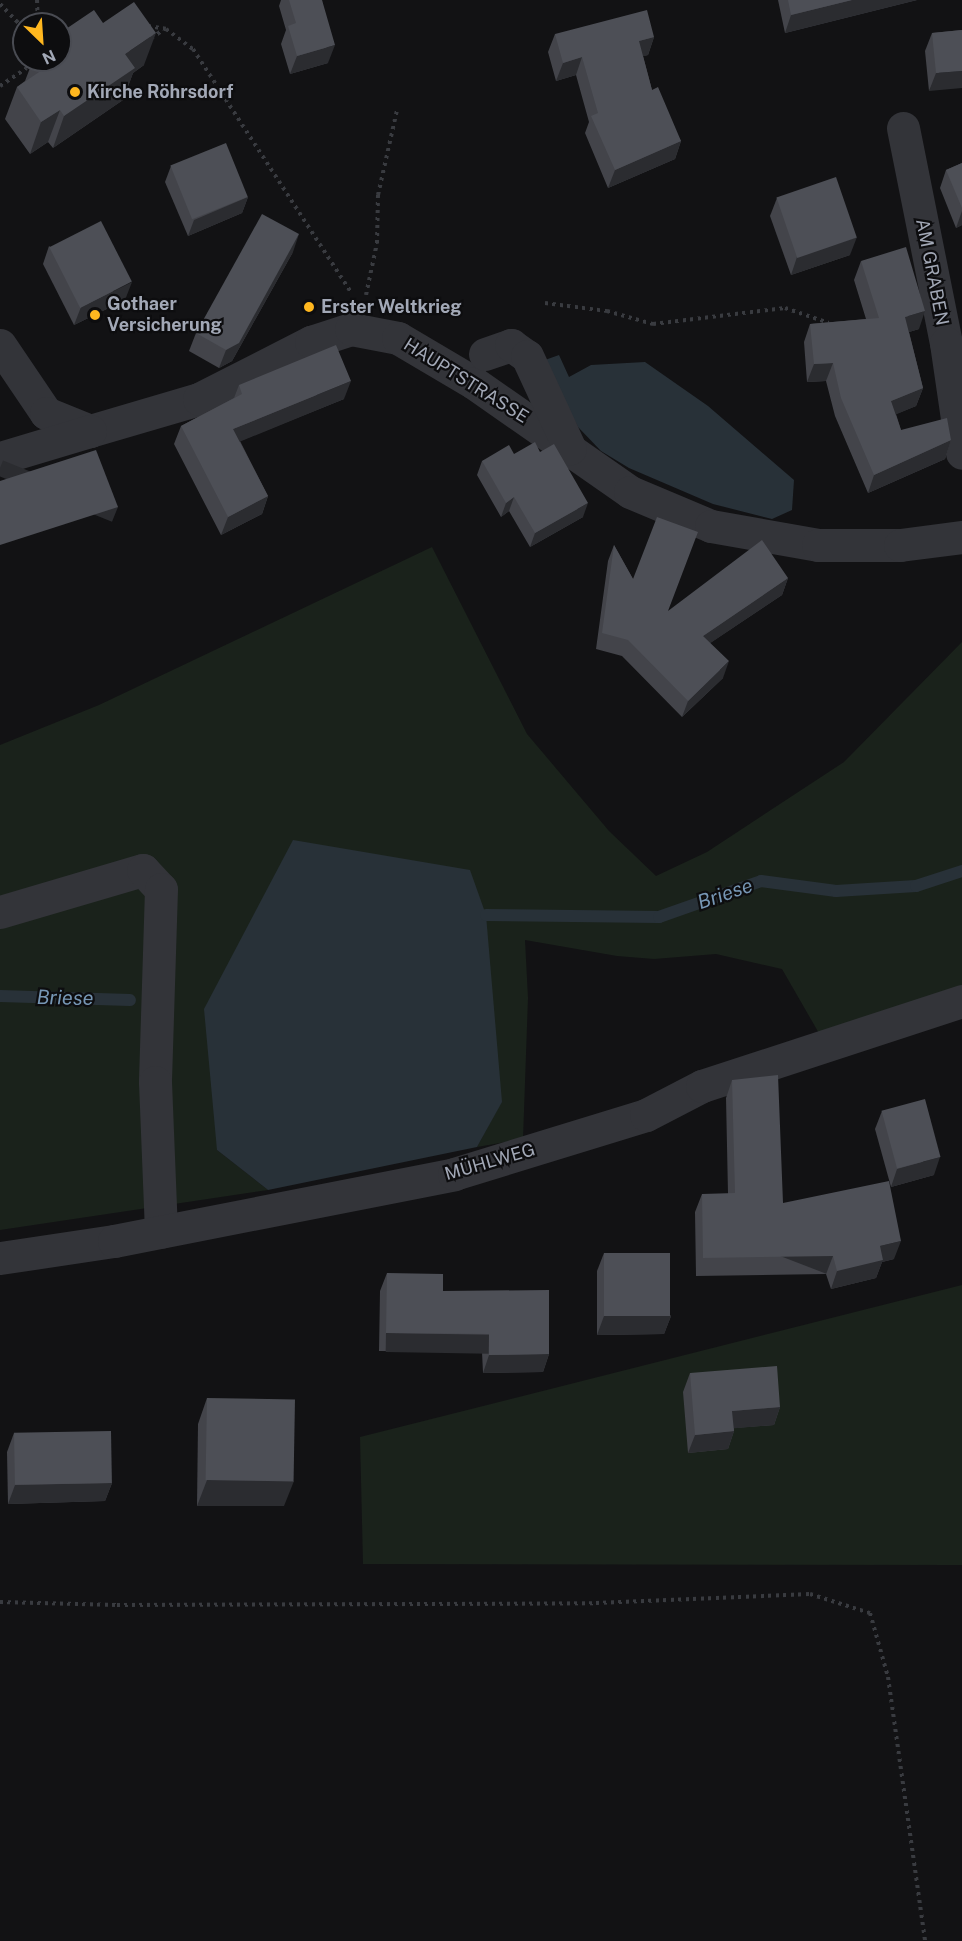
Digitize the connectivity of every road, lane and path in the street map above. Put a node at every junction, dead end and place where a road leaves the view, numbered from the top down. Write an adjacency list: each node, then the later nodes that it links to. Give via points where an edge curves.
1 (0, 4): 2 (path)
2 (12, 16)
3 (141, 25): 4 (path)
4 (166, 28): 5 (path); 11 (path, via 193,49)
5 (143, 43)
6 (21, 72): 7 (path)
7 (0, 86)
8 (397, 110): 11 (path, via 378,195 371,286)
9 (903, 128): 17 (street, AM GRABEN, via 946,343)
10 (545, 303): 12 (path, via 607,310 653,324 784,308)
11 (356, 318): 15 (street, HAUPTSTRASSE, via 199,399); 16 (street, HAUPTSTRASSE, via 474,383)
12 (833, 325)
13 (0, 345): 15 (street, via 46,413)
14 (484, 354): 16 (street, via 511,345 527,356)
15 (90, 431): 18 (street, HAUPTSTRASSE)
16 (571, 450): 19 (street, HAUPTSTRASSE, via 630,492 711,526 818,545 900,545)
17 (962, 453)
18 (0, 458)
19 (962, 537)
20 (0, 912): 22 (street, via 143,870 161,889 155,1082)
21 (962, 1001): 22 (street, MÜHLWEG, via 702,1086 646,1115 454,1174)
22 (161, 1232): 23 (street, MÜHLWEG)
23 (0, 1258)
24 (0, 1602): 25 (path, via 596,1603 810,1594 870,1613 888,1677)
25 (925, 1941)

